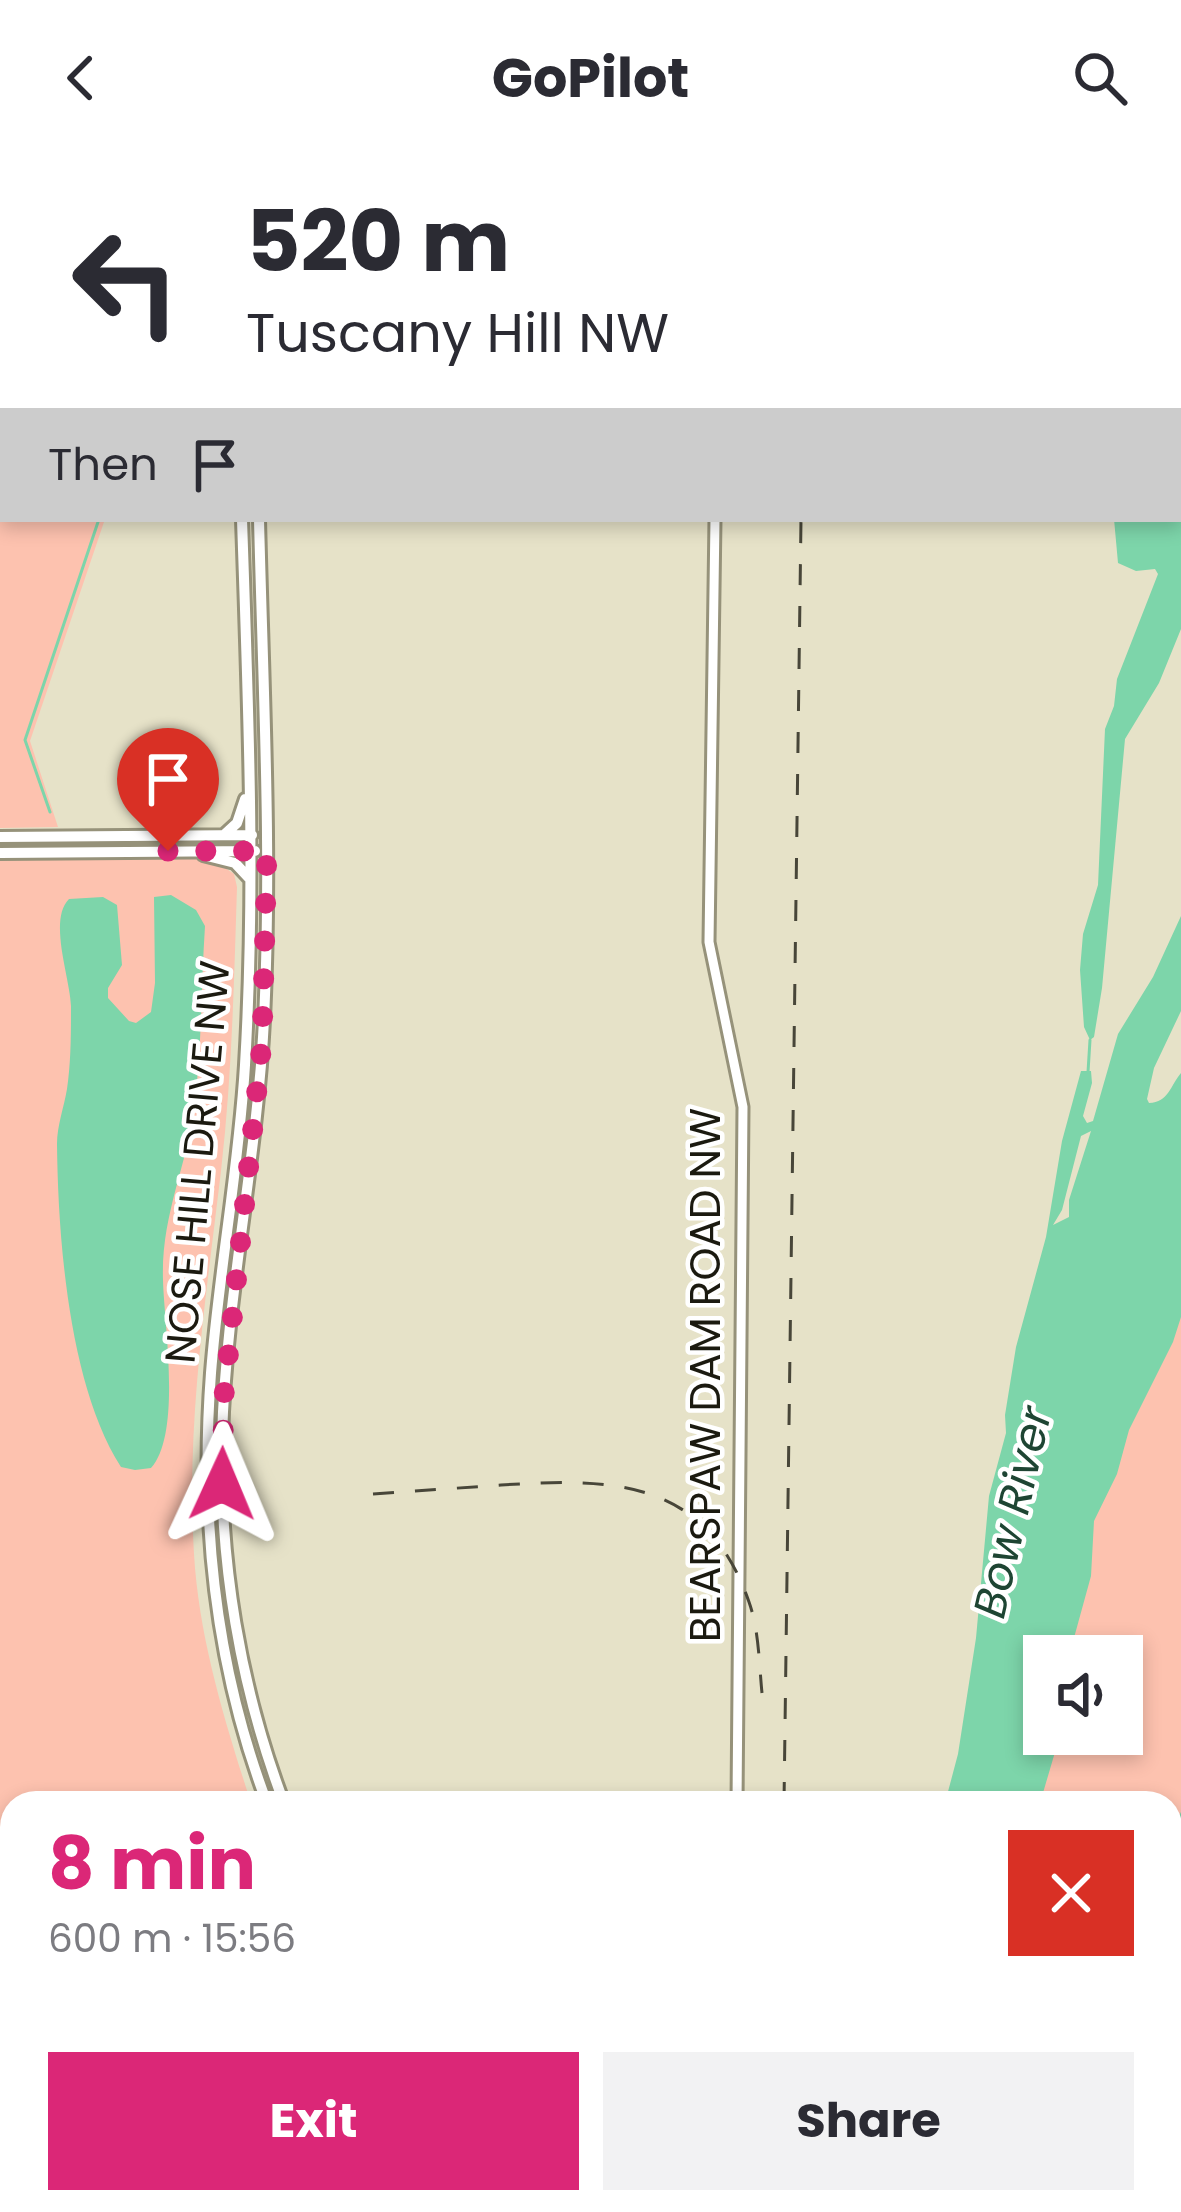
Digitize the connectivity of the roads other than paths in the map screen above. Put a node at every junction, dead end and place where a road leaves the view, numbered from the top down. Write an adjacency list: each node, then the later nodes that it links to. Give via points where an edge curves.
1 (242, 522): 4 (street, NOSE HILL DRIVE NW)
2 (259, 522): 7 (street, NOSE HILL DRIVE NW)
3 (715, 522): 16 (street, BEARSPAW DAM ROAD NW, via 709,942 742,1108)
4 (250, 748): 5 (street, via 243,812); 6 (street, NOSE HILL DRIVE NW)
5 (224, 835): 6 (street); 8 (street)
6 (250, 835): 7 (street); 9 (street, NOSE HILL DRIVE NW)
7 (267, 835): 11 (street, NOSE HILL DRIVE NW)
8 (0, 837)
9 (250, 850): 10 (street); 11 (street); 13 (street, NOSE HILL DRIVE NW)
10 (180, 851): 12 (street); 13 (street, via 235,863)
11 (267, 851): 15 (street, NOSE HILL DRIVE NW, via 262,1051 224,1395 222,1484 242,1660)
12 (0, 853)
13 (250, 881): 14 (street, NOSE HILL DRIVE NW, via 245,1067 206,1468 222,1636)
14 (263, 1791)
15 (280, 1791)
16 (737, 1791)

